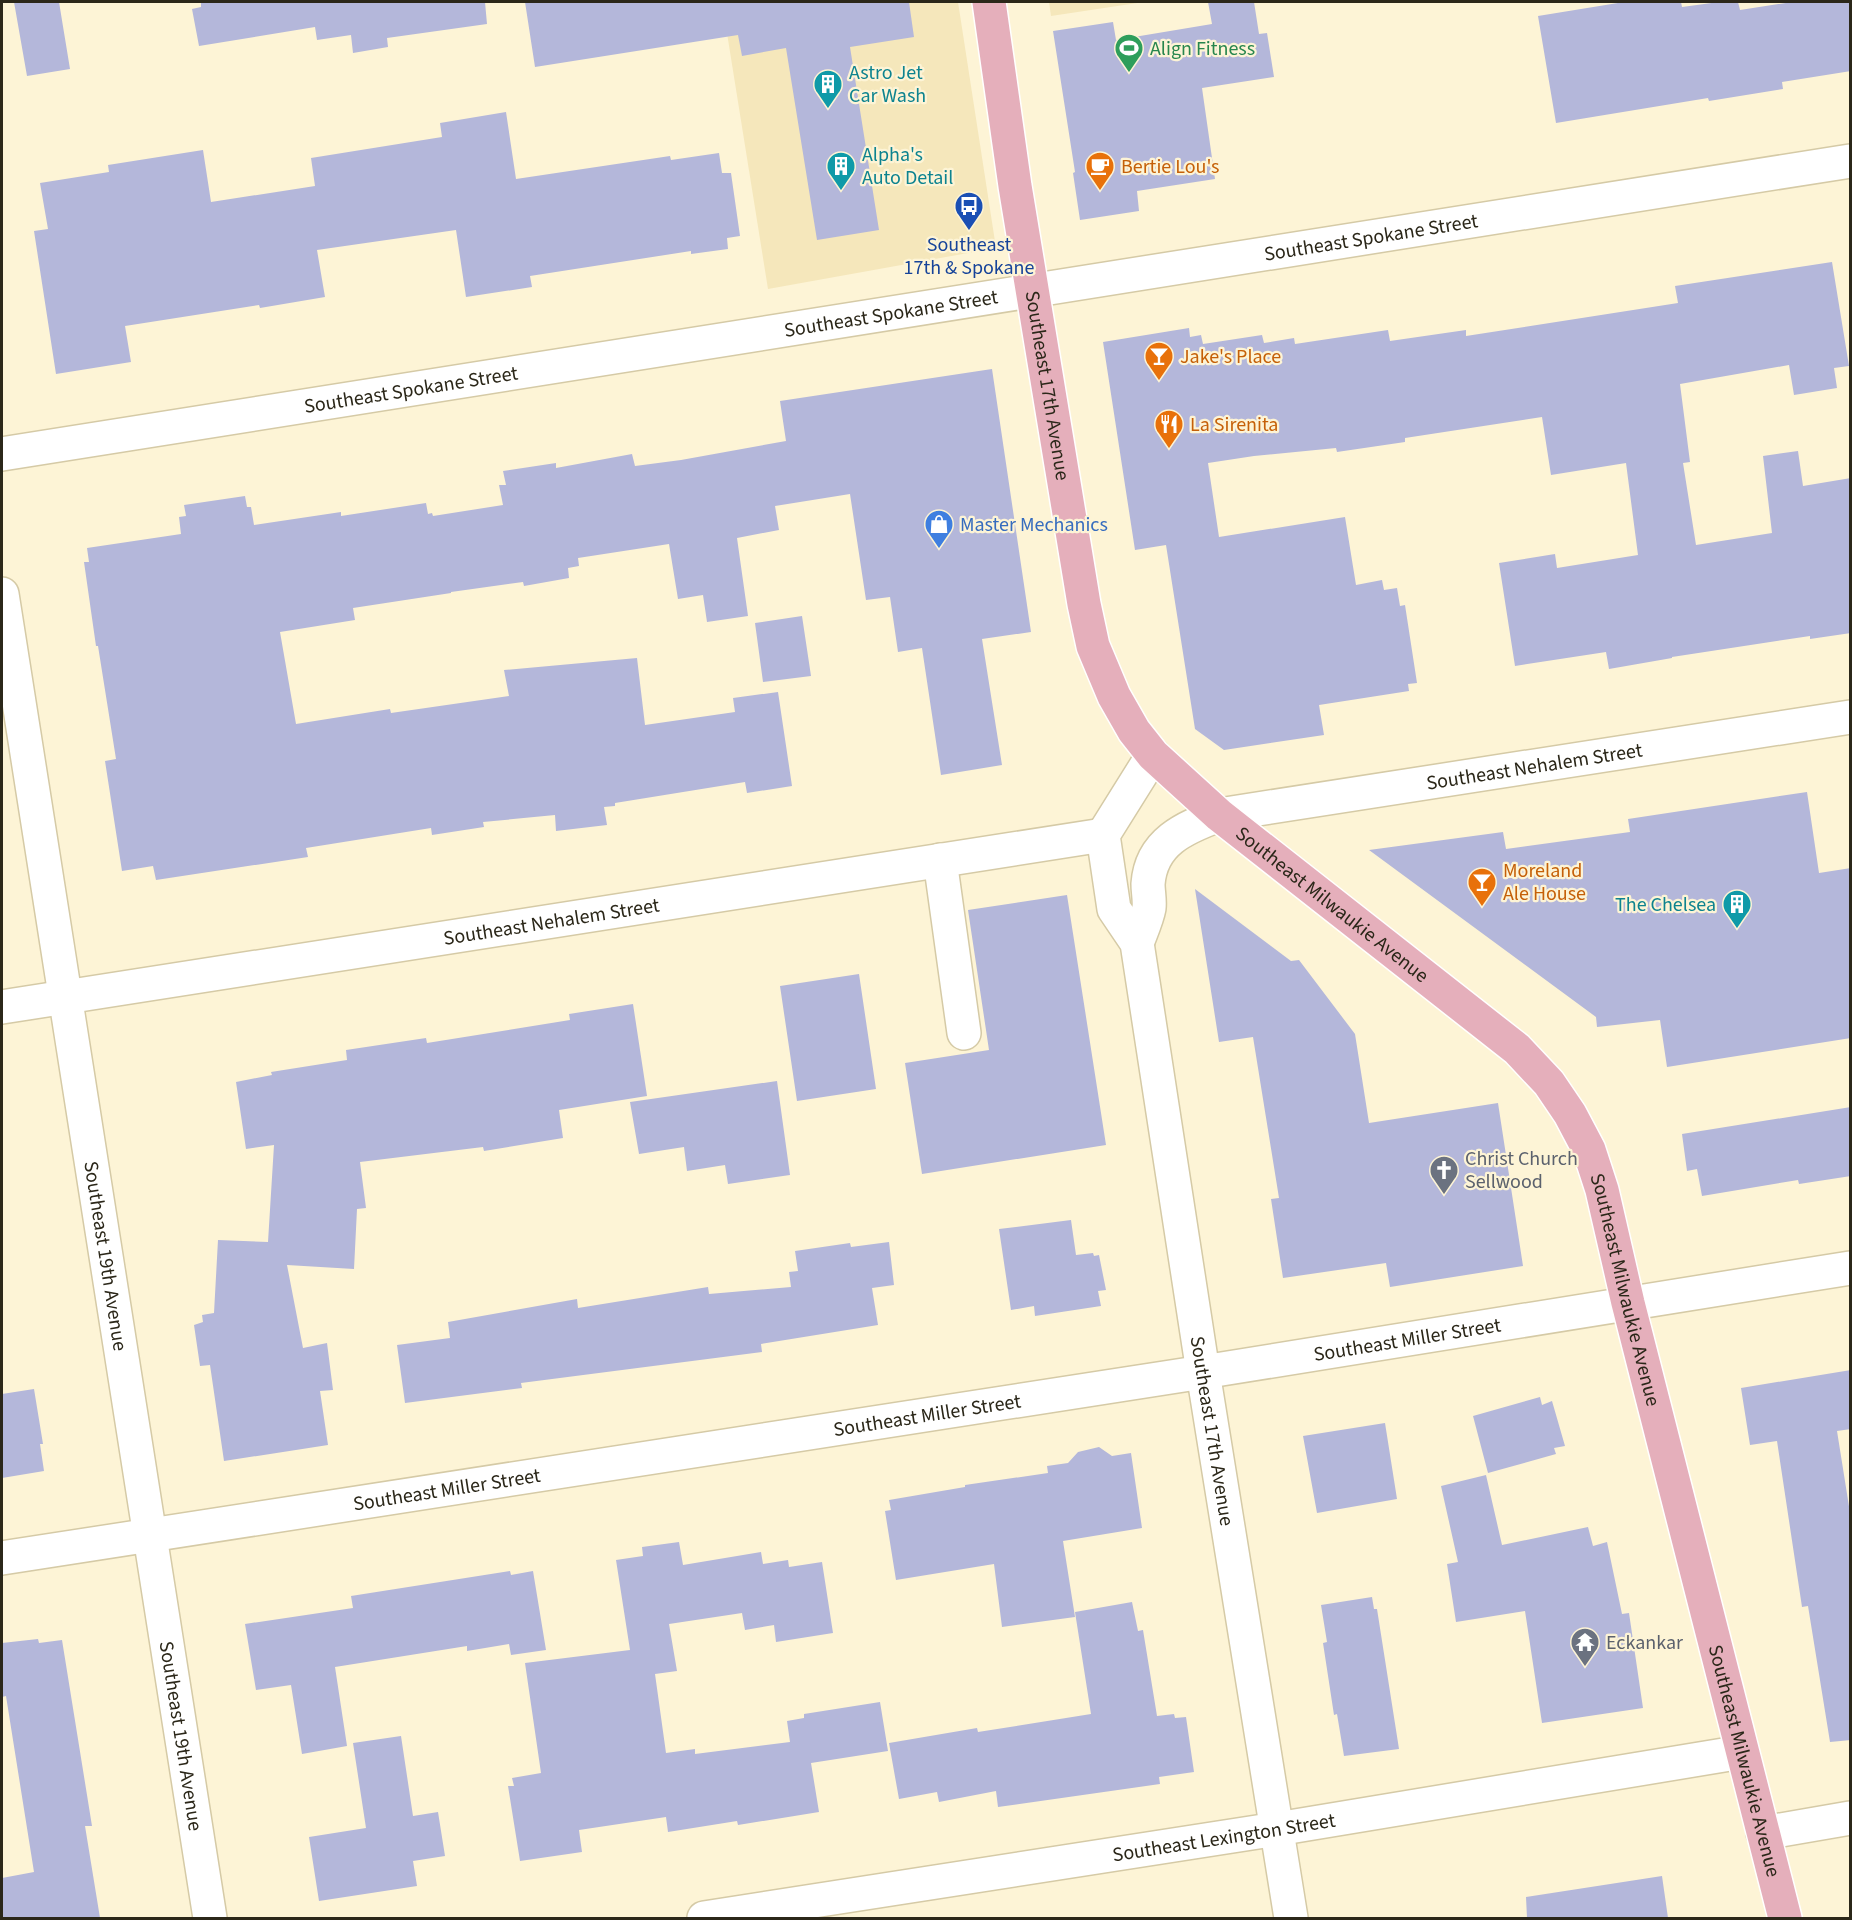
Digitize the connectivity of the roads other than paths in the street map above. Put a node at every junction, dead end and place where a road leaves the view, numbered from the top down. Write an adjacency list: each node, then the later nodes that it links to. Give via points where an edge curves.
1 (989, 2): 3 (main road, Southeast 17th Avenue)
2 (1851, 161): 3 (street, Southeast Spokane Street)
3 (1033, 291): 4 (street, Southeast Spokane Street); 7 (main road, Southeast 17th Avenue, via 1093,646 1114,696)
4 (2, 454)
5 (2, 594): 12 (street, Southeast 19th Avenue)
6 (1851, 717): 8 (street, Southeast Nehalem Street)
7 (1153, 755): 8 (main road, Southeast 17th Avenue); 9 (street)
8 (1219, 815): 11 (street, Southeast 17th Avenue, via 1190,825 1154,857 1148,883 1149,907); 16 (main road, Southeast Milwaukie Avenue, via 1516,1048 1549,1083 1589,1150)
9 (1103, 835): 10 (street, Southeast Nehalem Street); 11 (street, Southeast 17th Avenue, via 1114,909)
10 (940, 860): 12 (street, Southeast Nehalem Street); 14 (street)
11 (1137, 943): 17 (street, Southeast 17th Avenue)
12 (65, 998): 13 (street, Southeast Nehalem Street); 18 (street, Southeast 19th Avenue)
13 (2, 1007)
14 (964, 1033)
15 (1851, 1268): 16 (street, Southeast Miller Street)
16 (1628, 1303): 17 (street, Southeast Miller Street); 20 (main road, Southeast Milwaukie Avenue)
17 (1203, 1371): 18 (street, Southeast Miller Street); 22 (street, Southeast 17th Avenue)
18 (149, 1534): 19 (street, Southeast Miller Street); 24 (street, Southeast 19th Avenue)
19 (2, 1558)
20 (1742, 1752): 22 (street, Southeast Lexington Street); 23 (main road, Southeast Milwaukie Avenue)
21 (1851, 1818): 23 (street)
22 (1277, 1829): 25 (street, Southeast Lexington Street); 26 (street, Southeast 17th Avenue)
23 (1763, 1833): 27 (main road, Southeast Milwaukie Avenue)
24 (210, 1918)
25 (704, 1918)
26 (1292, 1918)
27 (1785, 1918)

